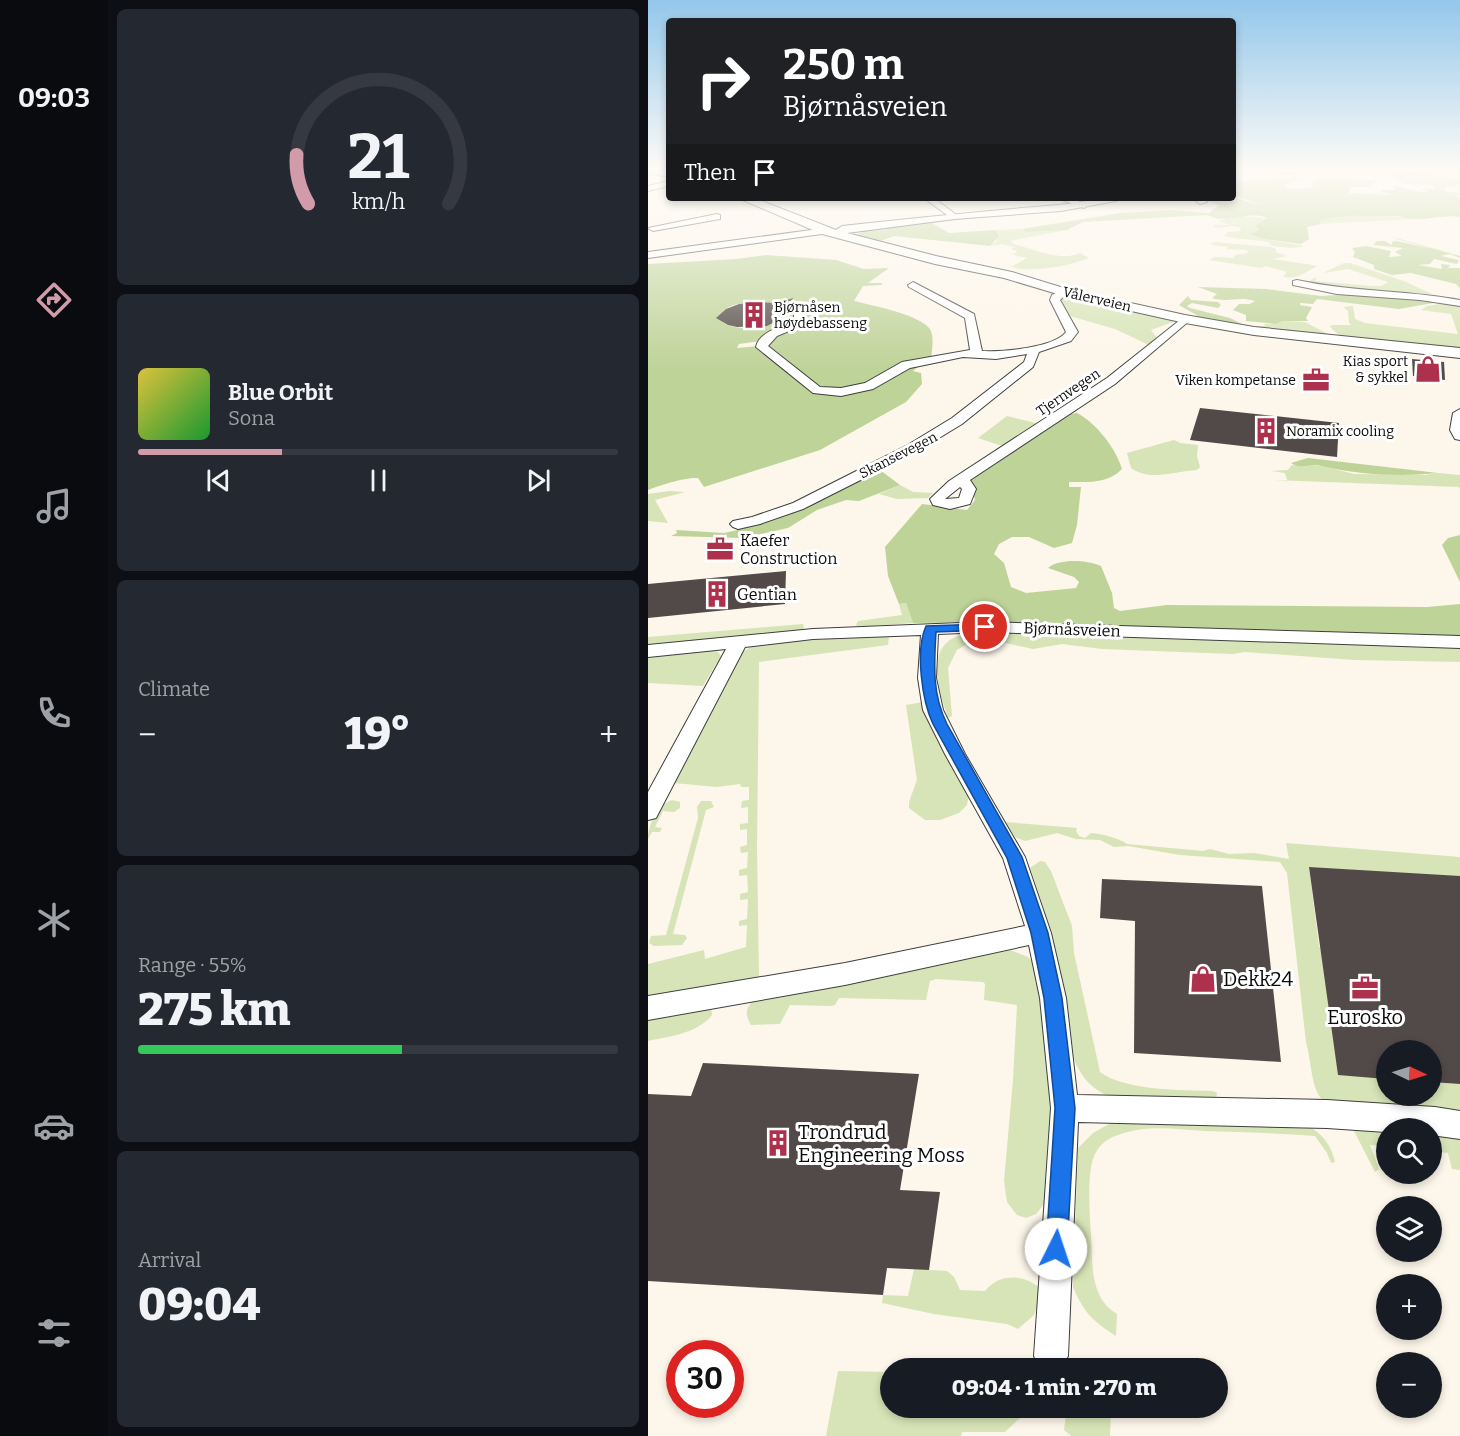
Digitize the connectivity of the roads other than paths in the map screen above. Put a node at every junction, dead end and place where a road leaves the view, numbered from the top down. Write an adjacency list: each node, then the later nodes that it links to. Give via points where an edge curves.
1 (664, 235): 4 (street)
2 (779, 235): 4 (street)
3 (841, 235): 8 (street, Vålerveien)
4 (673, 244): 5 (street)
5 (648, 255)
6 (1297, 283): 9 (street, via 1319,289)
7 (913, 285): 13 (street, via 970,316)
8 (1064, 292): 11 (street, Vålerveien); 12 (street, via 1055,300 1070,325 1071,335)
9 (1460, 303)
10 (799, 306): 13 (street, via 799,323 767,338 762,347 817,390 855,391 906,365)
11 (1185, 319): 14 (street, Vålerveien, via 1254,332); 17 (street, Tjernvegen, via 1103,387)
12 (1034, 350): 13 (street, via 991,355); 18 (street, Skansevegen, via 1029,364 944,431 807,502 773,516)
13 (976, 352)
14 (1460, 353)
15 (1460, 413): 16 (street)
16 (1460, 436)
17 (961, 479)
18 (738, 524)
19 (930, 628): 20 (street, Bjørnåsveien); 21 (street, Bjørnåsveien, via 1030,627); 24 (street, via 927,678 933,710 1014,857)
20 (739, 641): 22 (street, Bjørnåsveien); 23 (street)
21 (1460, 642)
22 (648, 651)
23 (648, 812)
24 (1039, 933): 25 (street, via 725,997); 26 (street, via 1053,998)
25 (648, 1008)
26 (1065, 1108): 27 (street, via 1327,1114); 28 (street)
27 (1460, 1125)
28 (1051, 1356)

